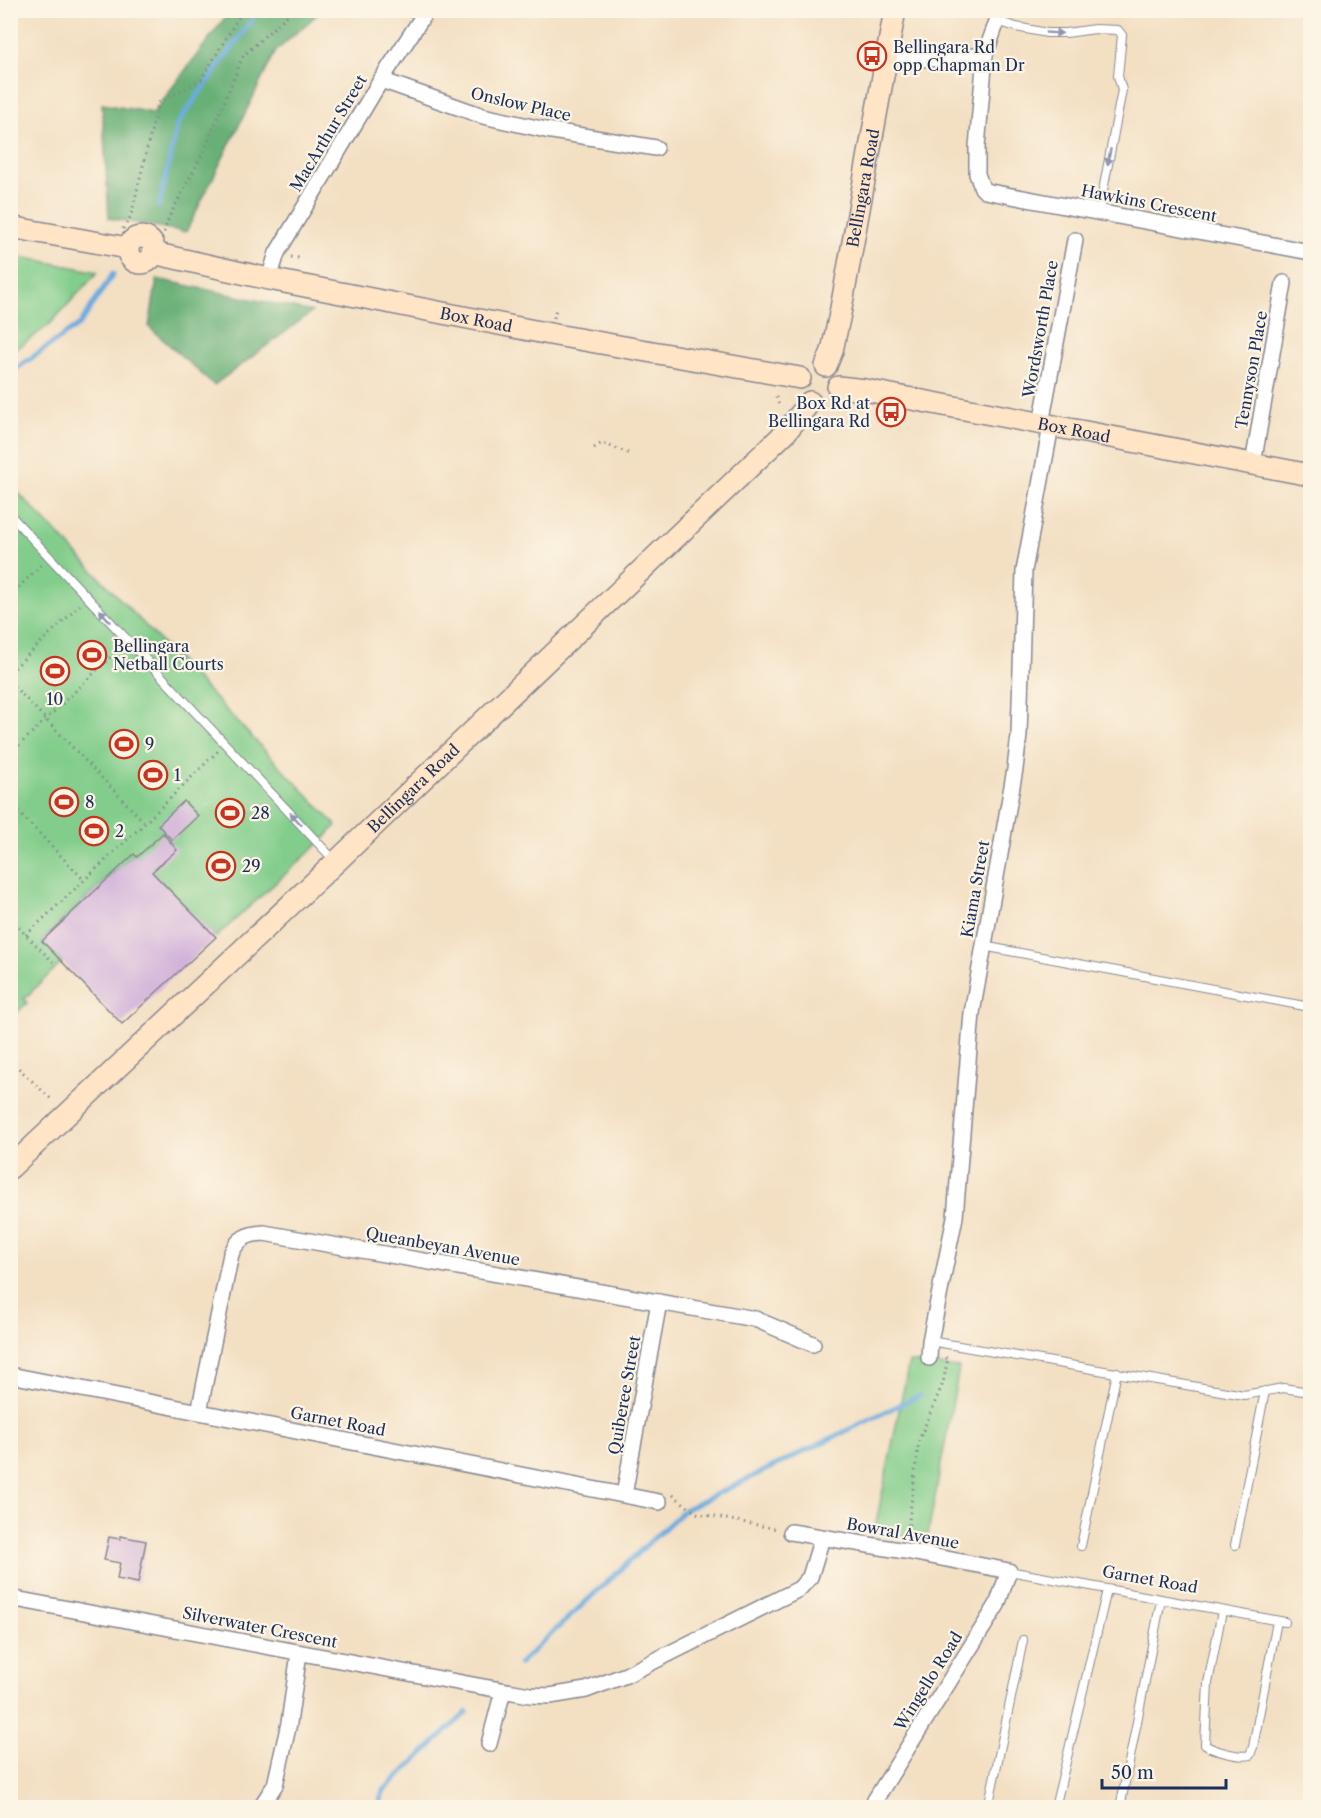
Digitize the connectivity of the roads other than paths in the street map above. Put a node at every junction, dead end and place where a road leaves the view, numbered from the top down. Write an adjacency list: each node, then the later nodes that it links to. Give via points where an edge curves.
1 (427, 10): 6 (street, MacArthur Street)
2 (895, 10): 4 (street, Bellingara Road)
3 (999, 16): 5 (street); 8 (lane, one-way to 8, via 1016,27 1047,33 1095,29 1121,32 1118,76 1122,90)
4 (887, 55): 5 (street, via 930,60); 14 (street, Bellingara Road, via 840,314)
5 (985, 55): 8 (street, Hawkins Crescent, via 976,154 982,188)
6 (381, 80): 7 (street, Onslow Place, via 483,116); 12 (street, MacArthur Street, via 277,253)
7 (656, 148)
8 (1099, 212): 11 (street, Hawkins Crescent)
9 (10, 226): 12 (street, Box Road, via 143,237 152,243 155,254)
10 (1075, 240): 18 (street, Wordsworth Place)
11 (1311, 252)
12 (269, 279): 15 (street, Box Road)
13 (1284, 283): 19 (street, Tennyson Place)
14 (826, 366): 15 (street, via 807,368); 16 (street, via 835,375)
15 (800, 378): 17 (street, via 799,389)
16 (838, 387): 17 (street, via 828,402); 18 (street, Box Road)
17 (810, 402): 22 (street, Bellingara Road, via 786,432)
18 (1046, 425): 19 (street, Box Road); 23 (street, Kiama Street, via 1024,571 1014,769)
19 (1253, 464): 20 (street, Box Road)
20 (1311, 475)
21 (10, 515): 22 (lane, one-way to 21)
22 (336, 862): 25 (street, Bellingara Road)
23 (983, 946): 24 (lane); 27 (street, Kiama Street, via 968,1043 955,1217)
24 (1311, 1007)
25 (10, 1168)
26 (659, 1302): 28 (street, Queanbeyan Avenue, via 755,1319); 34 (street, Queanbeyan Avenue, via 254,1234 240,1239 231,1254); 35 (street, Quiberee Street)
27 (930, 1341): 29 (street, Kiama Street); 30 (lane)
28 (813, 1344)
29 (929, 1358)
30 (1117, 1372): 32 (lane, via 1244,1395); 40 (lane)
31 (10, 1375): 34 (street, Garnet Road)
32 (1265, 1391): 33 (lane, via 1283,1388); 39 (lane)
33 (1311, 1392)
34 (199, 1413): 35 (street, Garnet Road)
35 (624, 1495): 36 (street, Garnet Road)
36 (659, 1502)
37 (790, 1532): 38 (street, Bowral Avenue)
38 (822, 1538): 41 (street, Bowral Avenue); 48 (street, Silverwater Crescent, via 810,1577 799,1589 626,1676 568,1694)
39 (1235, 1545)
40 (1081, 1546)
41 (1009, 1571): 42 (lane, Garnet Road); 51 (street, Wingello Road, via 997,1605)
42 (1107, 1590): 44 (lane, Garnet Road); 53 (lane)
43 (10, 1598): 47 (street, Silverwater Crescent)
44 (1161, 1600): 45 (lane, Garnet Road); 54 (lane)
45 (1222, 1611): 45 (lane, Garnet Road, via 1281,1621 1253,1747 1250,1755 1244,1757 1205,1745 1208,1683)
46 (1023, 1640): 52 (lane)
47 (299, 1653): 48 (street, Silverwater Crescent); 50 (street, via 274,1785)
48 (503, 1691): 49 (street)
49 (489, 1743)
50 (260, 1808)
51 (870, 1808)
52 (988, 1808)
53 (1055, 1808)
54 (1120, 1808)

